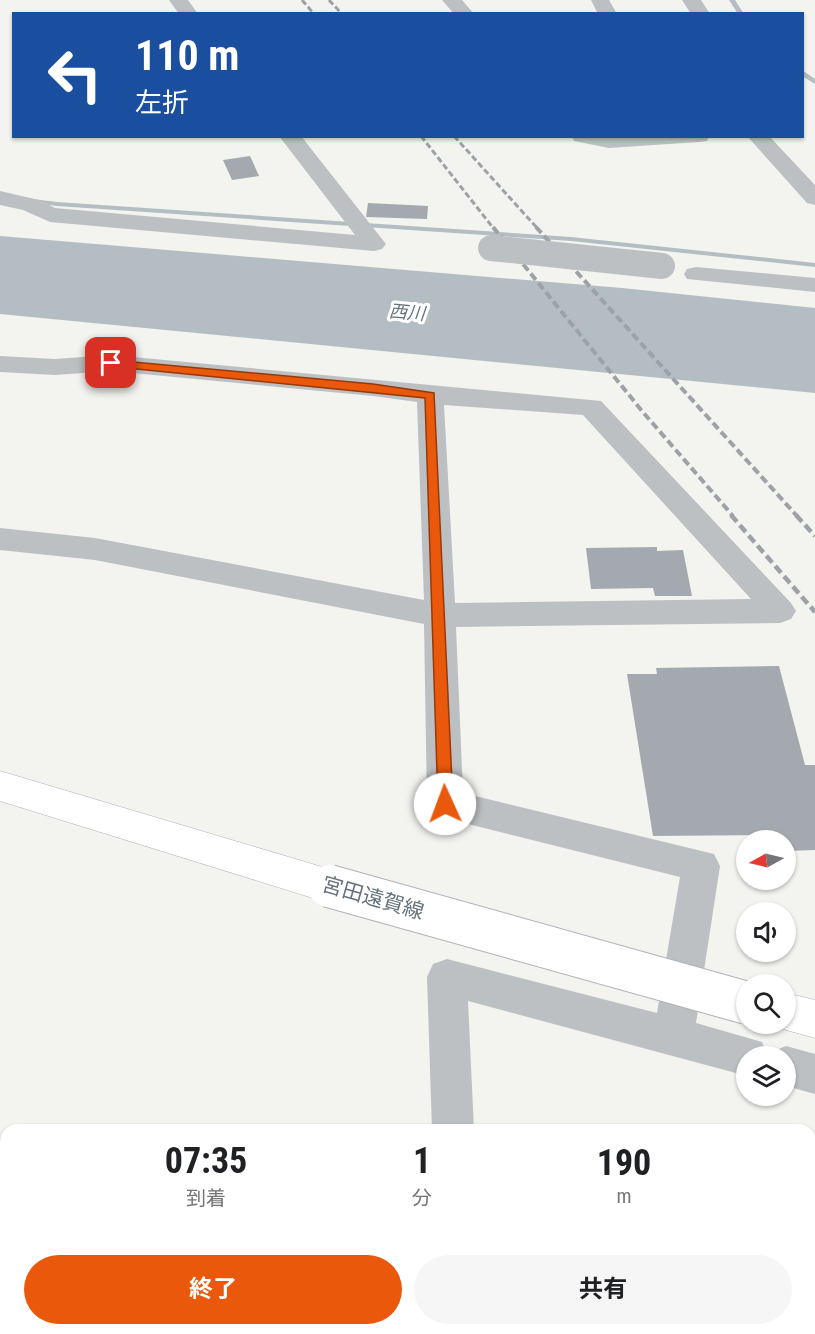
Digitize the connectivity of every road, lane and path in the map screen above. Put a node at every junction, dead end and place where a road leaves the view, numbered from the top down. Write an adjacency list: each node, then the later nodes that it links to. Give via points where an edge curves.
1 (178, 0): 4 (street)
2 (452, 0): 5 (street)
3 (691, 0): 6 (street)
4 (187, 12)
5 (463, 12)
6 (700, 12)
7 (291, 138): 11 (street, via 374,244 50,215 32,205)
8 (593, 138): 9 (street)
9 (671, 138)
10 (759, 138): 12 (street)
11 (0, 198)
12 (815, 198)
13 (491, 248): 14 (street, bridge)
14 (662, 266)
15 (696, 274): 16 (street)
16 (815, 285)
17 (0, 364): 18 (street, via 55,367 129,387)
18 (419, 403): 20 (street); 20 (street, via 591,407 780,611)
19 (0, 539): 20 (street, via 96,549)
20 (440, 615): 25 (street, via 445,804 700,866)
21 (0, 786): 22 (main road, 宮田遠賀線, bridge, via 329,886)
22 (736, 1000)
23 (796, 1014): 24 (main road)
24 (815, 1019)
25 (673, 1036): 26 (street); 29 (street, via 447,977)
26 (736, 1053)
27 (796, 1069): 28 (street)
28 (815, 1074)
29 (453, 1124)

